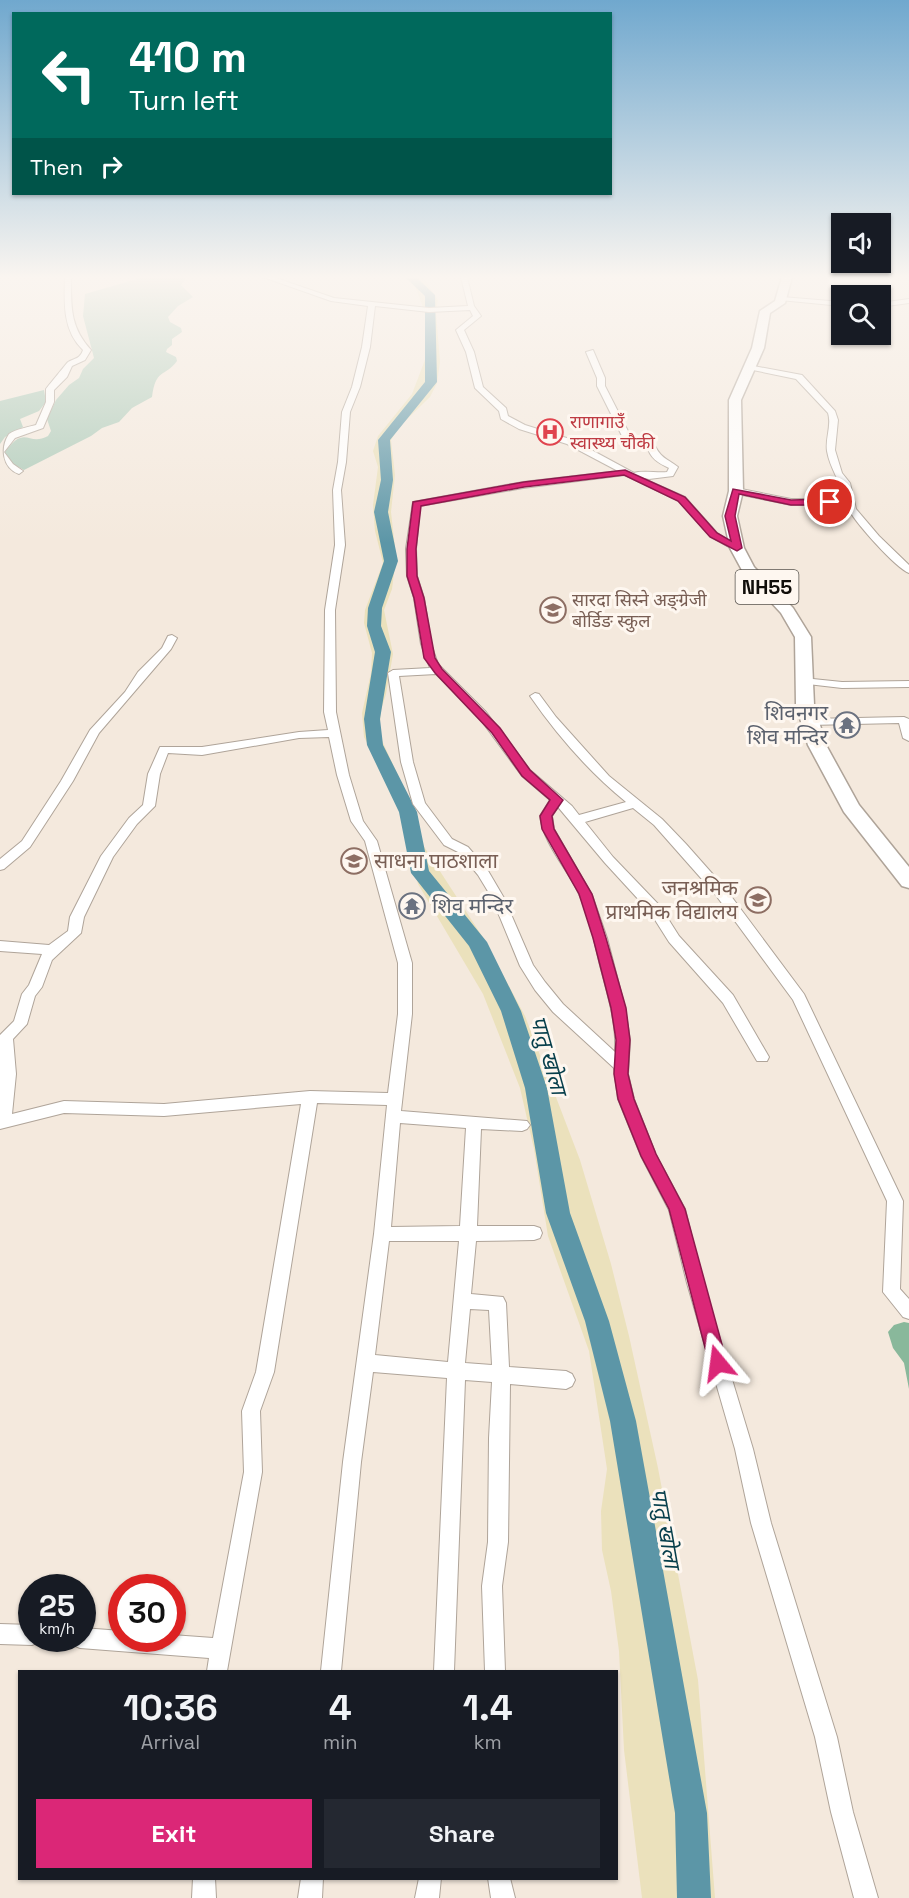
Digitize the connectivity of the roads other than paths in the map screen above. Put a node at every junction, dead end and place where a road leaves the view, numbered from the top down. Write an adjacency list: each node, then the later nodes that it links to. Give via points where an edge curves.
1 (69, 366): 6 (street, via 50,389 50,402 40,426 12,436)
2 (360, 366): 19 (street, via 346,412 338,490 340,545 330,610 330,712)
3 (473, 366): 7 (street, via 479,388 503,410 504,417 570,442)
4 (596, 366): 7 (street, via 601,386 626,436 632,442 650,444 661,461 674,468 670,474 649,476)
5 (751, 367): 9 (main road, NH55, via 735,400); 10 (street, via 799,377 832,413 831,450 838,473 846,483)
6 (0, 451): 8 (street, via 10,466)
7 (622, 470): 11 (street, via 682,499 714,535); 14 (street, via 416,504 412,576 426,644)
8 (19, 471)
9 (736, 491): 10 (street, via 791,502); 11 (main road, NH55, via 730,516)
10 (849, 502): 12 (street, via 876,538)
11 (737, 548): 15 (main road, NH55, via 748,569 787,611 804,637)
12 (909, 570)
13 (172, 638): 24 (street, via 94,732 26,844)
14 (439, 671): 21 (street, via 482,714 526,773); 29 (street, via 393,673 407,762 419,804 448,842 464,850 483,872 540,986)
15 (803, 681): 16 (street); 18 (main road, NH55)
16 (909, 684)
17 (535, 696): 22 (street, via 605,779)
18 (809, 722): 20 (street, via 904,720); 25 (main road, NH55, via 851,808)
19 (334, 733): 27 (street, via 202,751 164,749 154,774 149,806 107,856 77,917 74,933); 31 (street, via 343,775 357,820 371,842 405,963 405,1014)
20 (909, 738)
21 (557, 800): 23 (street); 29 (street, via 546,816 548,829 586,894 600,938 618,1008 623,1040)
22 (636, 803): 23 (street); 40 (street, via 720,891 799,998 895,1201 891,1292)
23 (576, 820): 28 (street, via 717,985)
24 (0, 866)
25 (909, 881)
26 (0, 946): 27 (street)
27 (52, 950): 33 (street, via 28,994 20,1024 6,1037 9,1074)
28 (762, 1057)
29 (621, 1067): 61 (street, via 626,1099 649,1156 677,1209 761,1523 826,1737)
30 (310, 1097): 31 (street); 33 (street, via 165,1110 64,1107); 48 (street, via 265,1372 251,1411 253,1472)
31 (395, 1099): 32 (street)
32 (394, 1116): 34 (street); 37 (street)
33 (2, 1122)
34 (474, 1123): 35 (street); 38 (street)
35 (522, 1125)
36 (534, 1233): 38 (street)
37 (382, 1234): 38 (street); 41 (street)
38 (468, 1235): 39 (street)
39 (461, 1301): 42 (street); 43 (street, via 497,1303)
40 (909, 1311)
41 (365, 1363): 42 (street); 50 (street)
42 (456, 1370): 43 (street); 51 (street)
43 (501, 1374): 44 (street); 52 (street, via 498,1542 492,1586)
44 (566, 1380)
45 (0, 1635): 46 (street)
46 (18, 1635)
47 (96, 1639): 48 (street)
48 (220, 1649): 49 (street)
49 (217, 1670)
50 (331, 1670)
51 (444, 1670)
52 (495, 1670)
53 (204, 1880): 57 (street)
54 (312, 1880): 58 (street)
55 (430, 1880): 59 (street)
56 (499, 1880): 60 (street)
57 (204, 1898)
58 (310, 1898)
59 (428, 1898)
60 (503, 1898)
61 (866, 1898)

